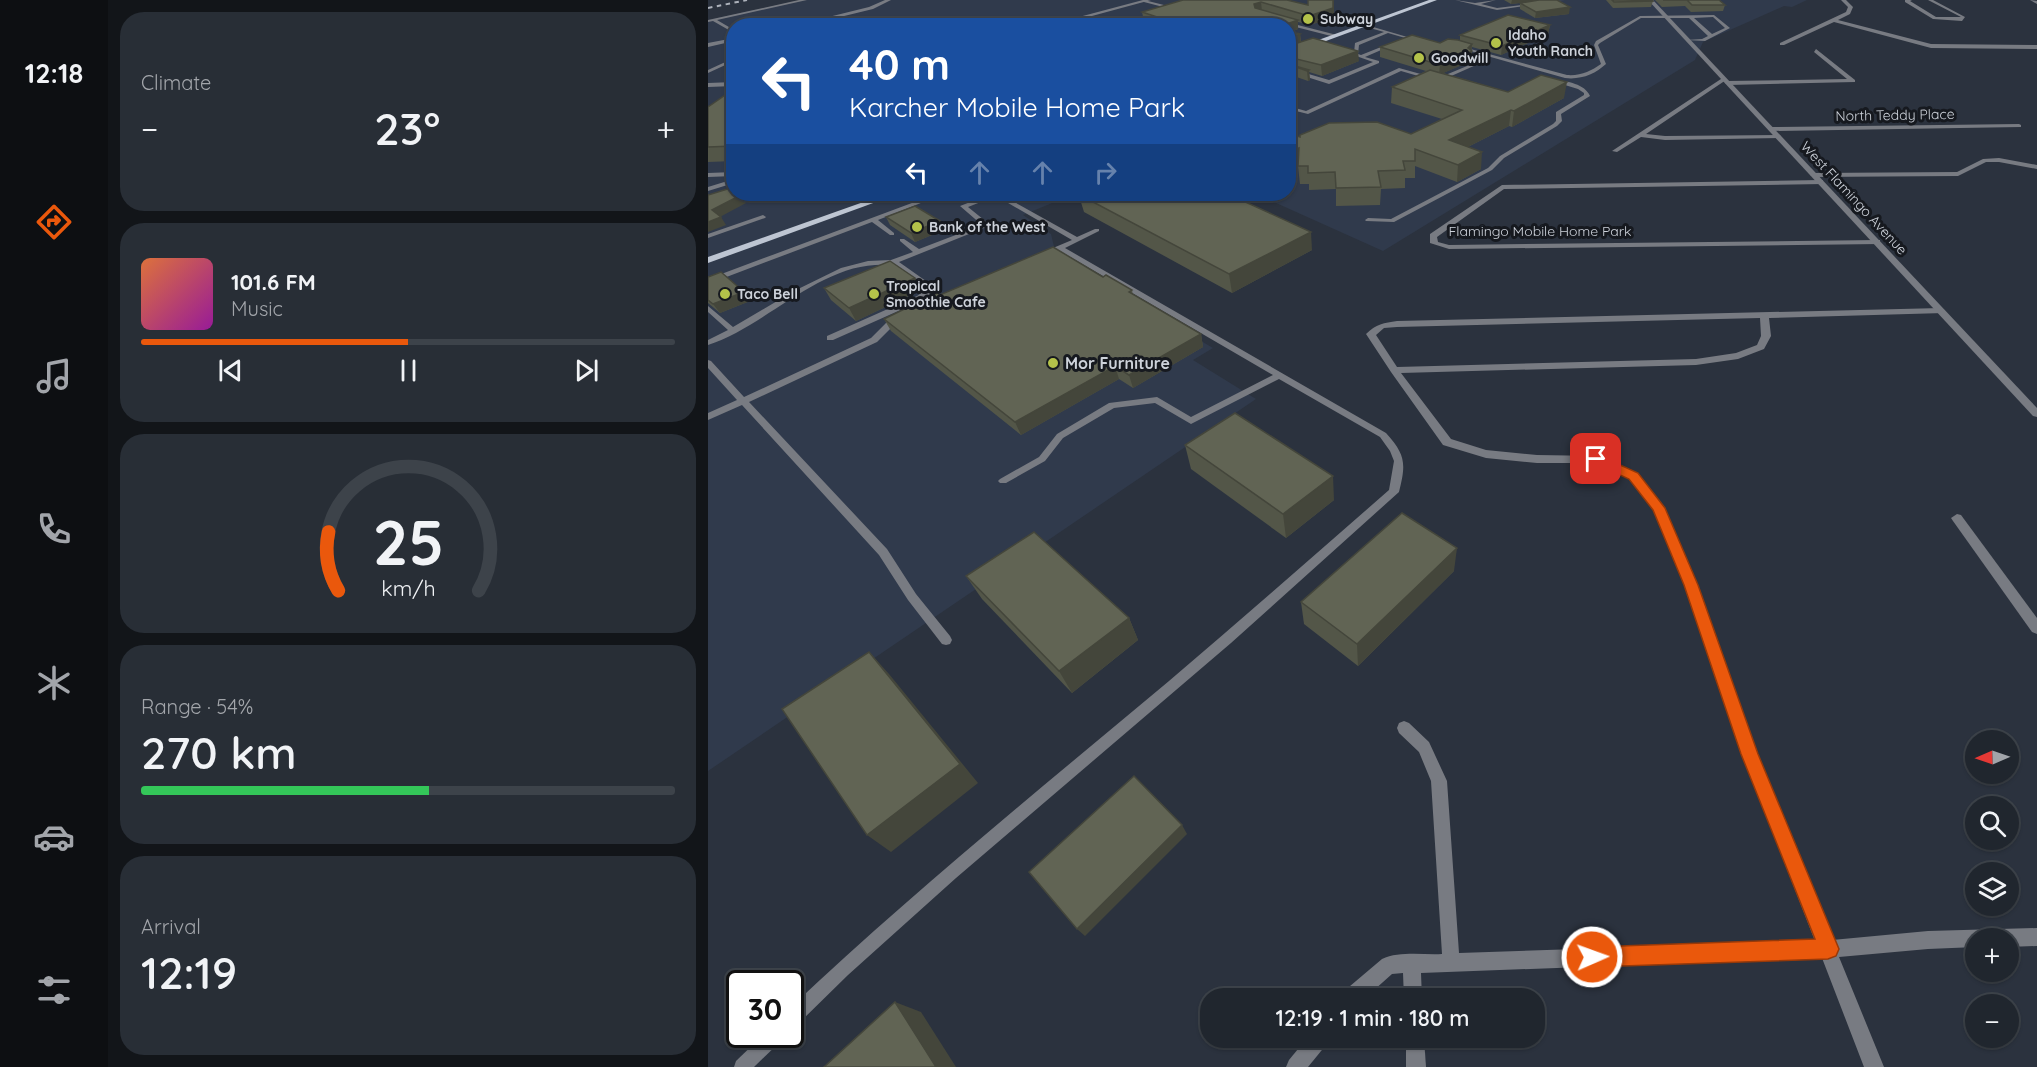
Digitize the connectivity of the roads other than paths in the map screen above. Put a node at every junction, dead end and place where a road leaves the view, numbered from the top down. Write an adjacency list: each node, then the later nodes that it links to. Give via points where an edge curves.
1 (805, 0): 21 (lane)
2 (889, 0): 19 (street)
3 (1434, 0): 24 (main road)
4 (1457, 0): 15 (lane)
5 (1494, 0): 15 (lane)
6 (1563, 0): 13 (lane)
7 (1650, 0): 17 (street, West Flamingo Avenue)
8 (1843, 0): 22 (street, via 1851,7 1848,13)
9 (1910, 0): 10 (lane, via 1906,1 1935,18 1962,20 1963,17)
10 (1930, 0)
11 (2032, 0): 14 (street)
12 (1147, 1): 16 (lane); 20 (street)
13 (1547, 1): 15 (lane, via 1497,9)
14 (2037, 3)
15 (1473, 5)
16 (1167, 7)
17 (1666, 16): 18 (lane); 30 (street, West Flamingo Avenue); 50 (lane, via 1635,19 1601,39 1596,45 1604,64 1585,76 1576,78 1452,49 1483,61)
18 (1690, 16): 28 (lane); 28 (lane, via 1714,16 1728,28)
19 (828, 18)
20 (1079, 18)
21 (711, 20): 25 (lane)
22 (1833, 20): 34 (street); 37 (street, via 1931,46)
23 (1296, 25): 27 (lane)
24 (1365, 25): 26 (lane); 27 (main road)
25 (726, 28)
26 (1388, 32): 29 (lane); 41 (lane, via 1357,44)
27 (1335, 36): 32 (main road)
28 (1711, 36): 30 (lane)
29 (1409, 38): 33 (lane); 41 (lane)
30 (1688, 40): 51 (street, West Flamingo Avenue)
31 (726, 41): 35 (street)
32 (1316, 43): 36 (lane); 38 (main road)
33 (1426, 43)
34 (1782, 44)
35 (708, 45)
36 (1326, 46)
37 (2037, 46)
38 (1296, 49)
39 (1336, 49): 41 (lane)
40 (1816, 51): 51 (street, via 1853,81)
41 (1358, 56): 42 (lane)
42 (1377, 62): 44 (lane); 52 (lane)
43 (726, 63): 48 (lane)
44 (1385, 64)
45 (1393, 67): 47 (lane)
46 (1514, 68): 78 (lane, via 1580,88 1587,96 1558,113 1555,125 1502,157 1490,169 1392,221)
47 (1401, 69): 50 (lane); 58 (lane)
48 (708, 72)
49 (1296, 72): 52 (lane)
50 (1438, 80): 54 (lane)
51 (1726, 81): 61 (street, West Flamingo Avenue); 62 (street)
52 (1329, 82): 56 (lane)
53 (726, 84): 55 (lane)
54 (1449, 84)
55 (708, 85)
56 (1337, 85)
57 (1345, 87): 58 (lane)
58 (1353, 90): 59 (lane, via 1346,97 1306,113)
59 (1296, 110)
60 (2019, 126): 61 (street, North Teddy Place)
61 (1771, 129): 63 (street, West Flamingo Avenue)
62 (1640, 135): 63 (street); 64 (street)
63 (1779, 137): 68 (street, West Flamingo Avenue)
64 (1615, 151)
65 (2037, 167): 68 (street, via 1985,160 1958,174)
66 (726, 174): 67 (lane)
67 (708, 175)
68 (1817, 178): 85 (street, West Flamingo Avenue); 85 (street, Flamingo Mobile Home Park, via 1502,187 1433,236 1434,243 1449,247)
69 (726, 183): 70 (lane)
70 (708, 189)
71 (719, 194): 72 (lane)
72 (708, 196)
73 (873, 201): 87 (main road)
74 (923, 201): 79 (lane)
75 (977, 201): 86 (lane, via 963,206 987,225)
76 (1008, 201): 83 (lane)
77 (763, 217): 82 (lane)
78 (1368, 220)
79 (875, 221): 81 (lane); 89 (lane)
80 (1097, 230): 83 (lane)
81 (892, 234)
82 (708, 236)
83 (1076, 239): 99 (lane, via 1056,250)
84 (902, 240): 86 (lane)
85 (1877, 242): 91 (street, West Flamingo Avenue)
86 (918, 252): 88 (lane)
87 (708, 260)
88 (893, 262): 94 (lane, via 799,293); 95 (lane, via 931,290)
89 (708, 282)
90 (708, 308): 94 (lane)
91 (1941, 311): 92 (street); 101 (street, West Flamingo Avenue)
92 (1764, 315): 98 (street, via 1766,336 1761,347 1738,356 1696,362); 98 (street, via 1381,326 1371,334)
93 (908, 316): 100 (lane, via 889,325 874,340)
94 (733, 331): 96 (lane)
95 (830, 338)
96 (708, 343)
97 (708, 363): 100 (lane)
98 (1394, 370): 110 (street, via 1448,442 1486,454 1596,459 1633,476 1659,508 1691,585 1750,754)
99 (1279, 375): 104 (lane, via 1191,421 1157,400 1112,405 1060,436 1042,459); 115 (lane, via 1383,435 1401,464 1394,492 1228,639 939,882)
100 (744, 400): 103 (lane); 107 (lane, via 884,552 912,597)
101 (2032, 403): 102 (street, West Flamingo Avenue)
102 (2037, 414)
103 (708, 417)
104 (1003, 481)
105 (1957, 518): 106 (street)
106 (2037, 628)
107 (946, 640)
108 (1404, 728): 111 (street, via 1424,747 1439,781)
109 (2037, 937): 110 (street, via 1928,940)
110 (1828, 949): 111 (street); 122 (street)
111 (1451, 962): 112 (street)
112 (1412, 963): 113 (street, via 1388,965); 114 (street)
113 (1362, 988)
114 (1413, 988)
115 (804, 1006)
116 (762, 1048): 119 (lane)
117 (1311, 1048): 120 (street)
118 (1415, 1048): 121 (street)
119 (742, 1067)
120 (1296, 1067)
121 (1416, 1067)
122 (1874, 1067)

